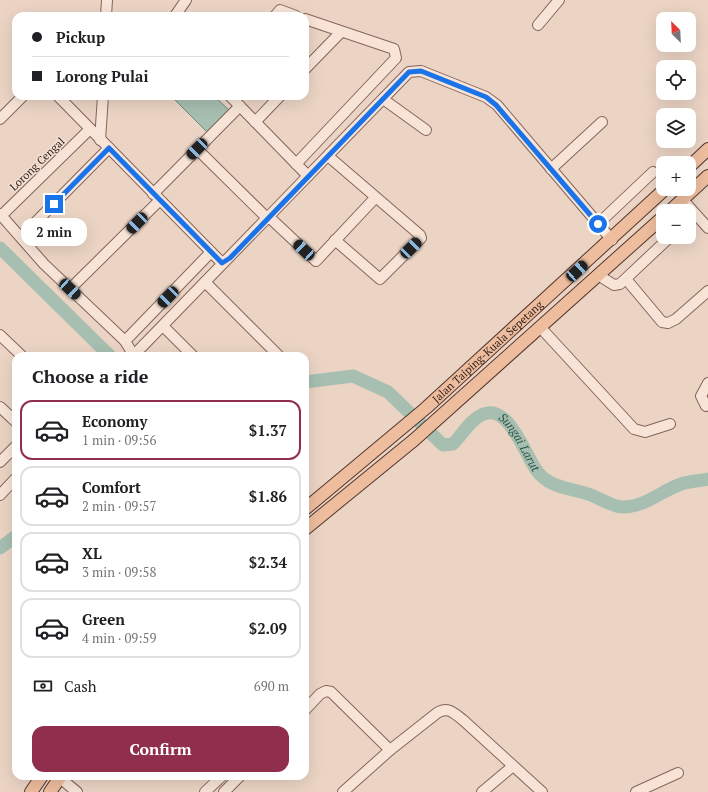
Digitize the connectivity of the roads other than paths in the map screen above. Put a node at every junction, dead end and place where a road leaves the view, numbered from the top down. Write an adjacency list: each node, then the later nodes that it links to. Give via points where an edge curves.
1 (106, 0): 4 (street)
2 (186, 0): 5 (street)
3 (559, 0): 7 (street)
4 (106, 12)
5 (178, 12)
6 (309, 20): 8 (street)
7 (538, 25)
8 (341, 32): 9 (street); 28 (street, via 394,49 396,58)
9 (309, 65)
10 (383, 99): 21 (street); 26 (street); 29 (street, via 409,72 421,71 486,97 507,115)
11 (19, 100): 17 (street)
12 (62, 100): 20 (street)
13 (103, 100): 22 (street)
14 (234, 100): 16 (street)
15 (276, 100): 18 (street)
16 (240, 106): 18 (street); 24 (street)
17 (0, 118)
18 (255, 122): 28 (street)
19 (602, 122): 29 (street)
20 (90, 129): 22 (street); 39 (street, Lorong Cengal)
21 (426, 130)
22 (100, 140): 23 (street)
23 (109, 148): 34 (street); 45 (street)
24 (197, 149): 34 (street); 40 (street)
25 (708, 149): 27 (main road)
26 (328, 156): 31 (street); 35 (street)
27 (696, 160)
28 (296, 164): 31 (street)
29 (551, 170): 43 (street)
30 (653, 172): 43 (street)
31 (308, 176): 40 (street)
32 (708, 176): 36 (main road)
33 (659, 196): 47 (main road, Jalan Taiping-Kuala Sepetang)
34 (156, 197): 49 (street); 54 (street)
35 (374, 198): 46 (street); 46 (street, via 421,238 380,279)
36 (683, 200): 37 (main road); 38 (street)
37 (678, 204)
38 (685, 204)
39 (1, 215): 45 (street)
40 (268, 218): 46 (street, via 316,261); 50 (street, via 230,258)
41 (696, 219): 44 (street)
42 (656, 223): 51 (main road, Jalan Taiping-Kuala Sepetang)
43 (598, 224): 47 (street)
44 (708, 228)
45 (21, 237): 54 (street)
46 (335, 240)
47 (612, 240): 75 (main road, Jalan Taiping-Kuala Sepetang, via 426,408)
48 (663, 244): 52 (street)
49 (211, 252): 50 (street); 59 (street)
50 (222, 263): 53 (street)
51 (598, 275): 52 (street, via 614,285); 57 (main road, Jalan Taiping-Kuala Sepetang)
52 (626, 279): 55 (street, via 662,322 668,324)
53 (205, 282): 56 (street); 65 (street)
54 (70, 289): 59 (street)
55 (708, 291)
56 (163, 326): 63 (street); 64 (street)
57 (540, 327): 70 (street, via 634,429 645,432); 76 (main road, Jalan Taiping-Kuala Sepetang, via 414,440)
58 (4, 338): 60 (street); 61 (street)
59 (125, 341): 62 (street)
60 (0, 349)
61 (18, 352)
62 (132, 352)
63 (138, 352)
64 (190, 352)
65 (275, 352)
66 (708, 383): 67 (street, via 701,396)
67 (706, 406)
68 (0, 407): 69 (street)
69 (12, 418)
70 (670, 424)
71 (12, 450): 72 (street)
72 (0, 462)
73 (12, 482): 74 (street)
74 (0, 495)
75 (309, 506)
76 (309, 526)
77 (309, 706): 78 (street, via 320,694 331,692)
78 (390, 750): 79 (street, via 445,709 463,720); 91 (street)
79 (513, 766): 92 (street); 93 (street)
80 (678, 772): 94 (street)
81 (39, 780): 86 (main road)
82 (58, 780): 87 (main road)
83 (64, 780): 88 (street)
84 (218, 780): 89 (street)
85 (233, 780): 90 (street)
86 (31, 792)
87 (50, 792)
88 (78, 792)
89 (205, 792)
90 (224, 792)
91 (343, 792)
92 (482, 792)
93 (542, 792)
94 (636, 792)

